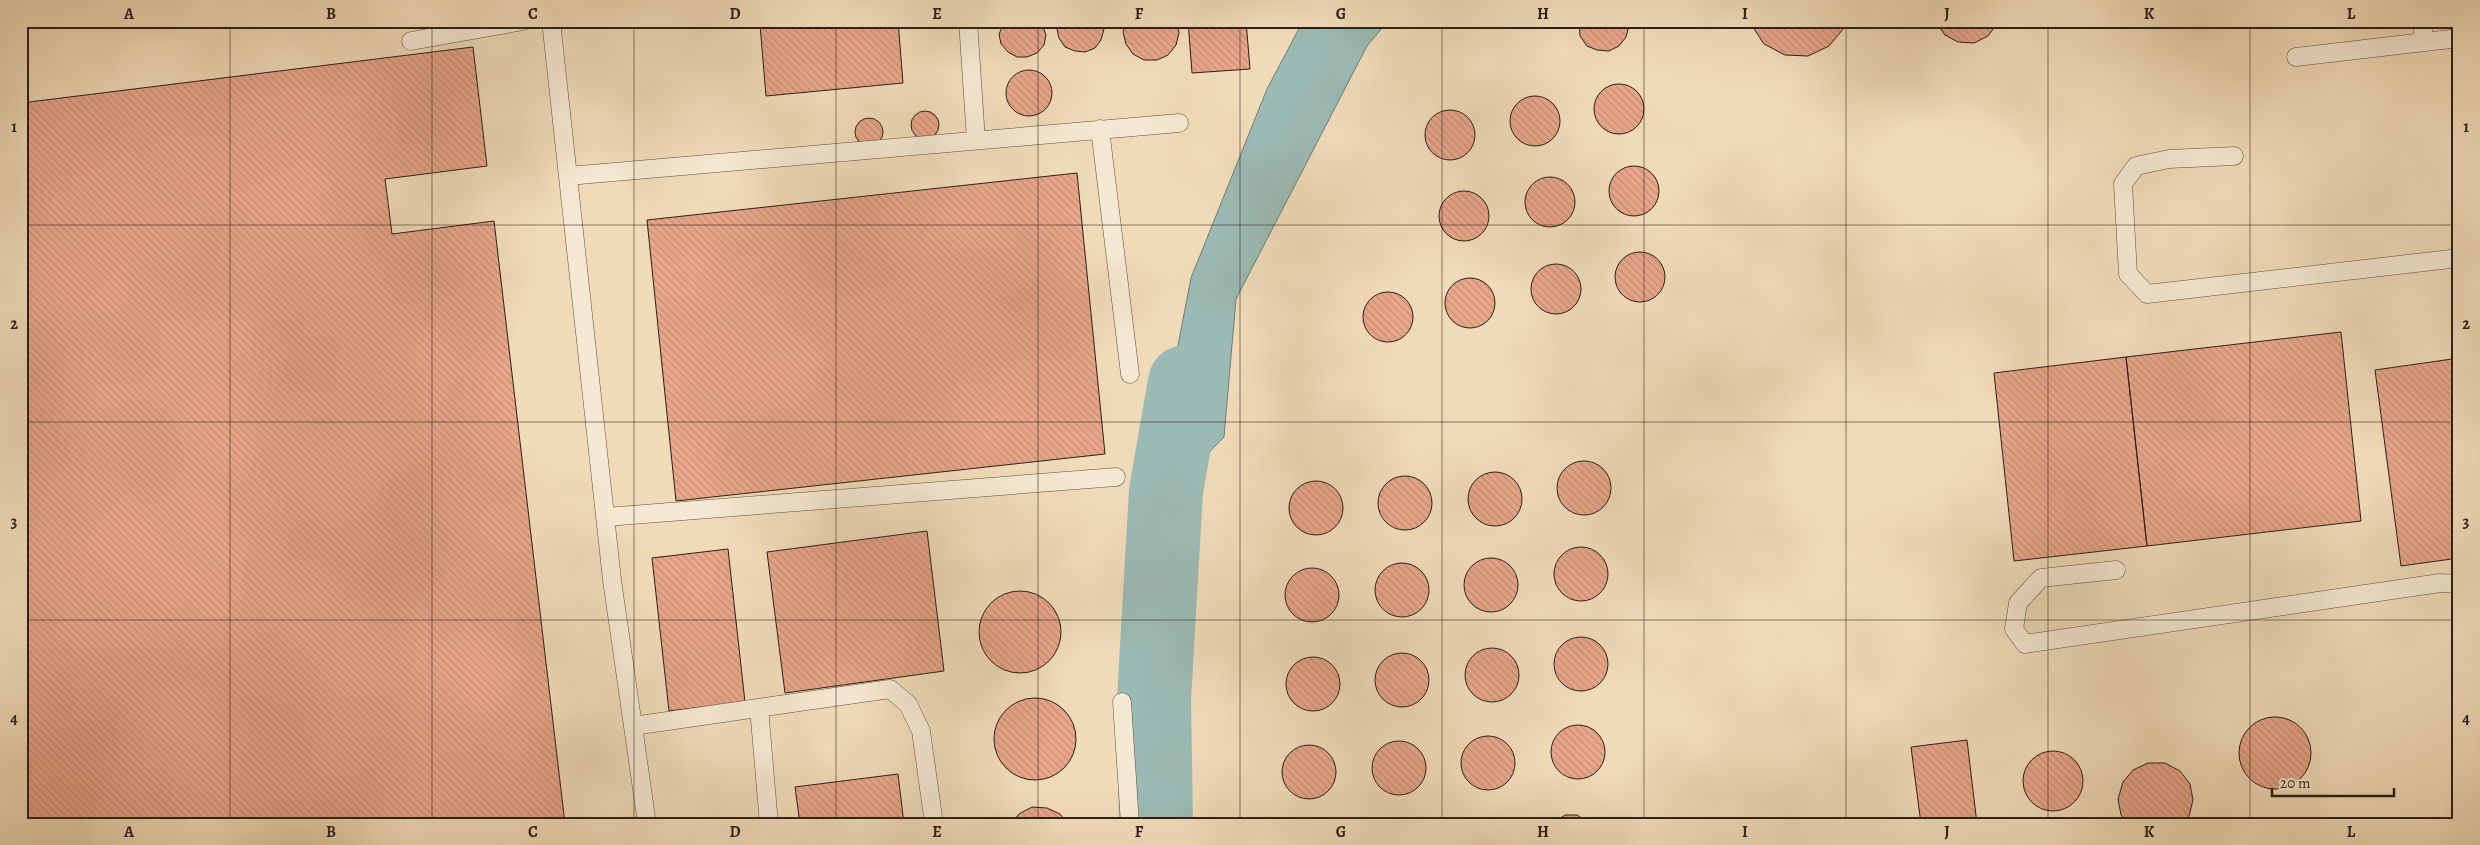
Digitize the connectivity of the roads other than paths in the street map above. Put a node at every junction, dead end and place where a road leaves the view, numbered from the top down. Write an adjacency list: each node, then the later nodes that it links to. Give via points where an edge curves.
1 (523, 21): 6 (lane)
2 (551, 21): 13 (lane)
3 (968, 21): 11 (lane)
4 (2421, 21): 7 (lane)
5 (2459, 38): 7 (lane)
6 (411, 41)
7 (2425, 42): 8 (lane)
8 (2296, 57)
9 (1179, 123): 10 (lane)
10 (1100, 129): 11 (lane); 15 (lane)
11 (976, 140): 13 (lane)
12 (2234, 156): 14 (lane, via 2169,159 2136,166 2123,184 2128,274 2147,294)
13 (568, 176): 17 (lane)
14 (2459, 258)
15 (1130, 374)
16 (1116, 477): 17 (lane)
17 (606, 518): 22 (lane)
18 (2116, 570): 19 (lane, via 2041,578 2018,603 2014,629 2026,644 2440,583)
19 (2459, 584)
20 (1122, 702): 26 (lane)
21 (759, 708): 22 (lane); 24 (lane); 25 (lane, via 890,689 908,704 921,731)
22 (633, 726): 23 (lane)
23 (647, 824)
24 (768, 824)
25 (934, 824)
26 (1130, 824)

